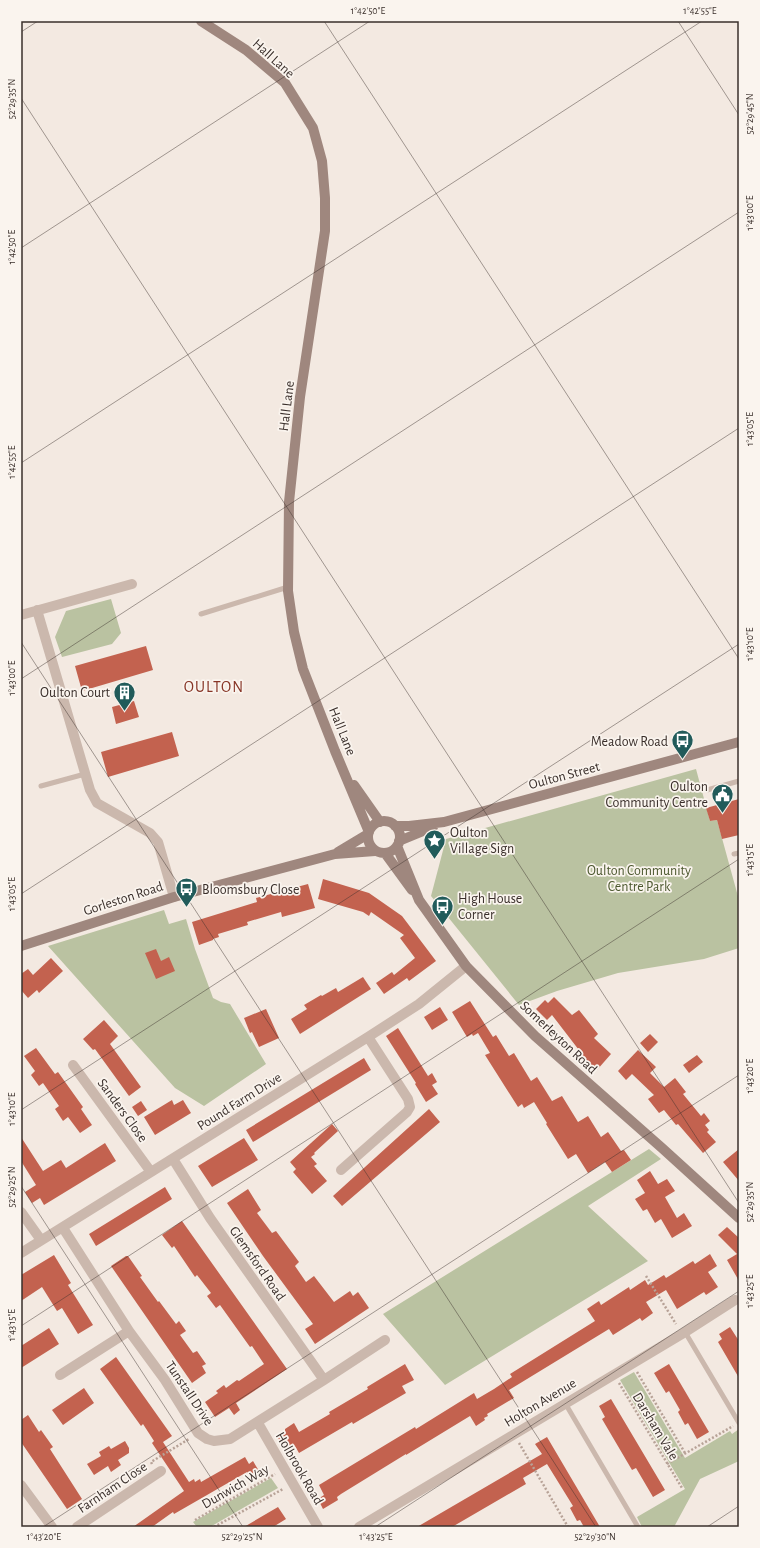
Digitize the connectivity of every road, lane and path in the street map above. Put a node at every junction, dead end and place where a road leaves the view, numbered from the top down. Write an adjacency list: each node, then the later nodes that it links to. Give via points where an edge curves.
1 (201, 21): 3 (main road, Hall Lane, via 246,50 285,84 313,128 322,161 324,231 300,397 289,502)
2 (132, 584): 4 (street)
3 (288, 587): 5 (lane); 8 (main road, Hall Lane, via 294,632 303,668)
4 (37, 610): 6 (street); 9 (street)
5 (201, 614)
6 (21, 615)
7 (739, 742): 14 (main road, Oulton Street)
8 (344, 771): 13 (main road); 16 (main road, Hall Lane)
9 (85, 774): 11 (lane); 20 (street, via 97,803 150,833 158,842)
10 (739, 781): 12 (lane)
11 (40, 786)
12 (708, 790)
13 (380, 822): 15 (main road); 16 (main road, via 375,824)
14 (444, 822): 15 (main road, Oulton Street); 17 (main road)
15 (395, 826): 17 (main road, via 399,836)
16 (369, 833): 18 (main road, via 368,842); 19 (main road)
17 (398, 843): 18 (main road, via 390,852); 21 (main road, Somerleyton Road)
18 (380, 852): 19 (main road, Gorleston Road); 21 (main road)
19 (335, 854): 20 (main road, Gorleston Road)
20 (174, 897): 22 (main road, Gorleston Road)
21 (419, 900): 23 (main road, Somerleyton Road)
22 (21, 946)
23 (466, 966): 24 (street, Pound Farm Drive, via 419,1004); 30 (main road, Somerleyton Road, via 535,1036)
24 (368, 1037): 26 (street, Pound Farm Drive); 27 (street, via 408,1098 410,1107)
25 (73, 1064): 28 (street, Sanders Close)
26 (173, 1159): 28 (street, Pound Farm Drive); 42 (street, Glemsford Road, via 210,1218)
27 (342, 1170)
28 (151, 1172): 31 (street, Pound Farm Drive)
29 (21, 1212): 32 (street)
30 (739, 1218)
31 (63, 1228): 32 (street, Pound Farm Drive); 36 (street, Tunstall Drive)
32 (42, 1240): 33 (street, Pound Farm Drive)
33 (21, 1253)
34 (646, 1276): 37 (path)
35 (734, 1300): 37 (street, Holton Avenue)
36 (129, 1330): 40 (street); 46 (street, Tunstall Drive, via 165,1380)
37 (684, 1333): 39 (street, Holton Avenue); 45 (lane)
38 (385, 1340): 42 (street, Tunstall Drive)
39 (632, 1363): 41 (street, Holton Avenue); 48 (path)
40 (60, 1374)
41 (614, 1374): 43 (street, Holton Avenue); 49 (path, Darsham Vale)
42 (324, 1380): 44 (street, Tunstall Drive)
43 (565, 1403): 47 (street, Holton Avenue); 62 (lane)
44 (258, 1423): 46 (street, Tunstall Drive, via 230,1439 220,1441 214,1442); 50 (street, Holbrook Road)
45 (739, 1423): 48 (path)
46 (198, 1433): 51 (path, via 151,1462)
47 (514, 1434): 60 (street, Holton Avenue); 61 (path)
48 (685, 1453): 49 (path)
49 (667, 1464): 54 (path, Darsham Vale)
50 (284, 1469): 52 (street, Holbrook Road); 55 (path, Dunwich Way)
51 (159, 1472): 57 (street, Farnham Close)
52 (293, 1484): 58 (path, Dunwich Way); 59 (street, Holbrook Road)
53 (21, 1485): 56 (street)
54 (682, 1488)
55 (195, 1520)
56 (52, 1527)
57 (77, 1527)
58 (214, 1527)
59 (318, 1527)
60 (359, 1527)
61 (568, 1527)
62 (638, 1527)

